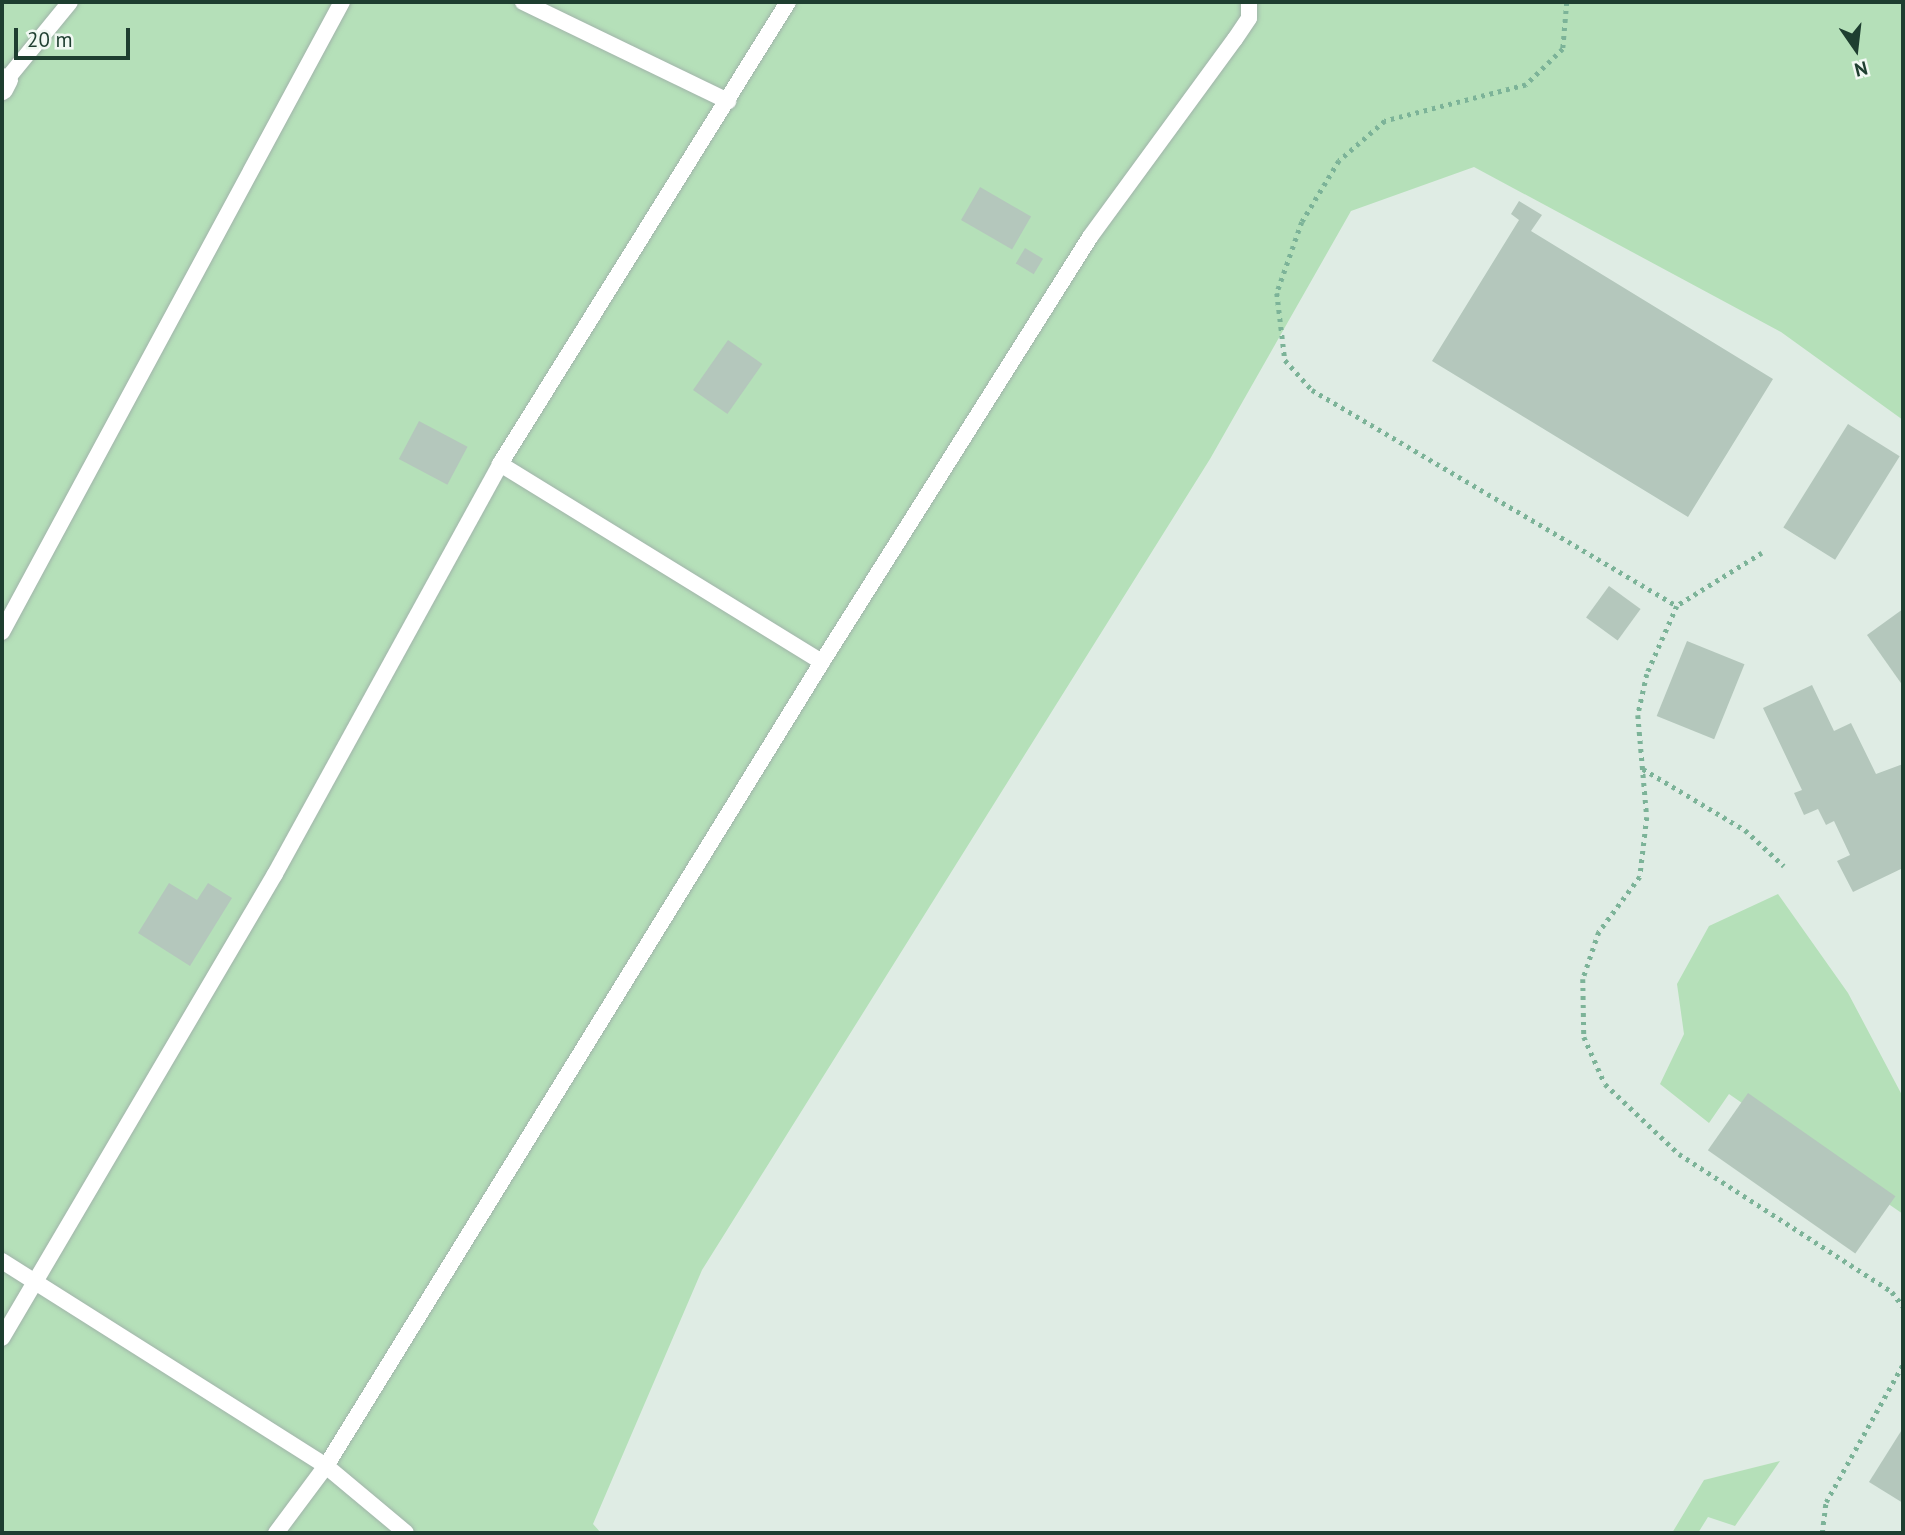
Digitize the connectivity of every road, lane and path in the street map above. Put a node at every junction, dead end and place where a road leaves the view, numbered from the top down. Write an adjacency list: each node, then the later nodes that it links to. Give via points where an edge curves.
1 (70, 2): 7 (lane)
2 (342, 2): 12 (lane)
3 (523, 2): 8 (lane)
4 (788, 2): 8 (lane)
5 (1250, 2): 13 (lane, via 1249,18 1090,237)
6 (1567, 2): 11 (path, via 1563,49 1526,85 1385,121 1339,161 1302,222 1277,293 1285,360 1312,390)
7 (4, 81)
8 (728, 101): 9 (lane)
9 (500, 464): 13 (lane); 17 (lane, via 275,874)
10 (1762, 553): 11 (path)
11 (1677, 606): 14 (path, via 1647,674 1638,715)
12 (2, 632)
13 (822, 662): 21 (lane)
14 (1643, 769): 15 (path, via 1745,830); 18 (path, via 1640,877 1599,932 1583,979 1584,1037 1605,1084 1679,1154 1892,1292)
15 (1784, 866)
16 (2, 1261): 17 (lane)
17 (35, 1285): 19 (lane); 21 (lane)
18 (1903, 1307)
19 (2, 1338)
20 (1903, 1364): 24 (path, via 1826,1502)
21 (326, 1466): 22 (lane); 23 (lane)
22 (276, 1533)
23 (406, 1533)
24 (1822, 1533)

